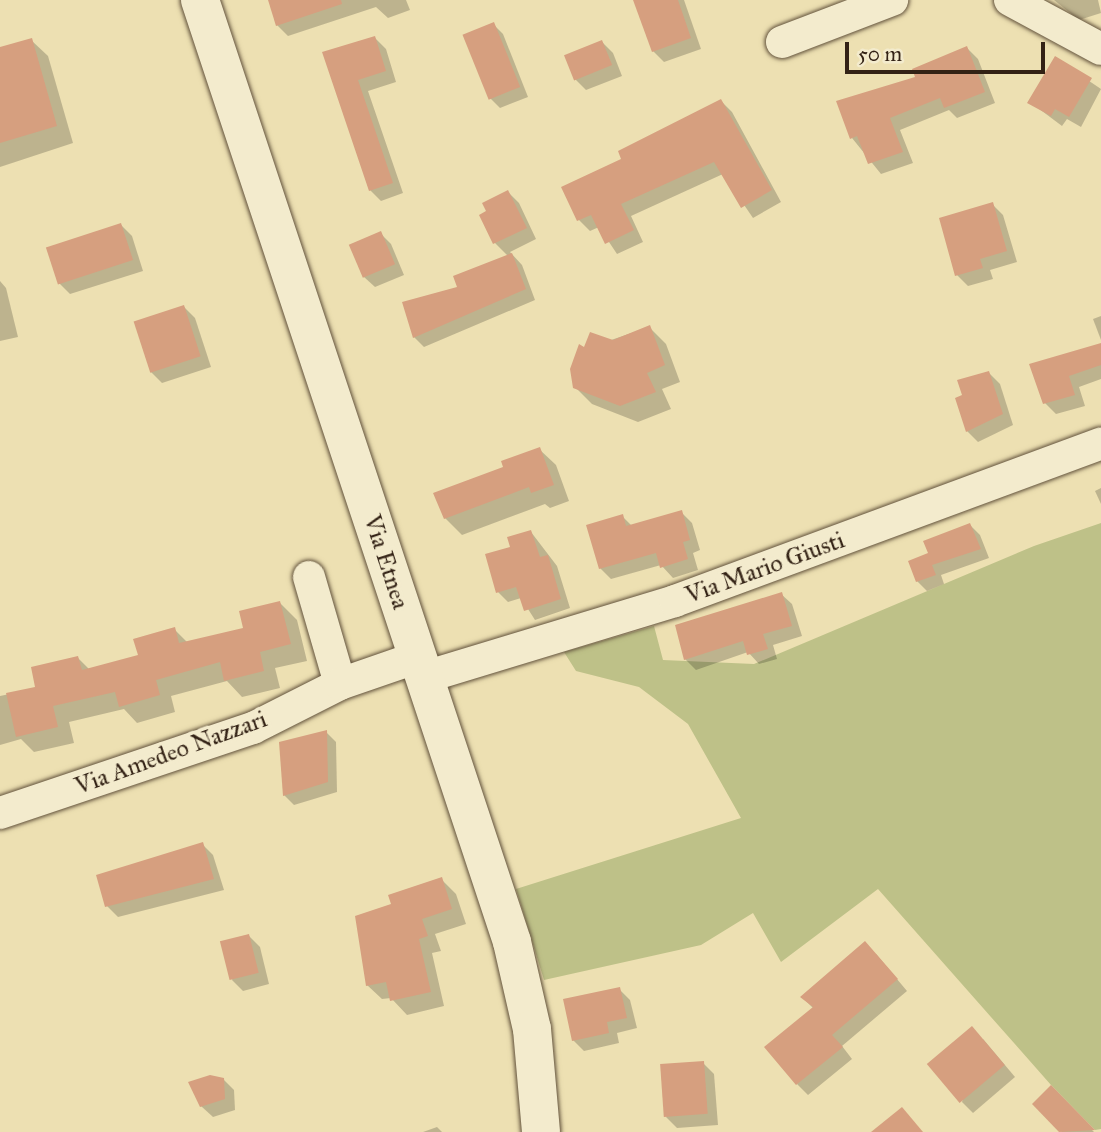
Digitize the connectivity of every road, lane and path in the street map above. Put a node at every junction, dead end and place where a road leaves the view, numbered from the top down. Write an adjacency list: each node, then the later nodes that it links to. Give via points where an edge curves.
1 (200, 0): 8 (main road, Via Etnea)
2 (892, 0): 4 (street)
3 (1010, 0): 5 (street)
4 (782, 42)
5 (1101, 49)
6 (1101, 443): 8 (street, Via Mario Giusti, via 675,601)
7 (309, 577): 9 (street)
8 (421, 667): 9 (street, Via Amedeo Nazzari); 11 (main road, Via Etnea, via 524,984)
9 (340, 684): 10 (street, Via Amedeo Nazzari, via 253,728)
10 (0, 813)
11 (541, 1131)

